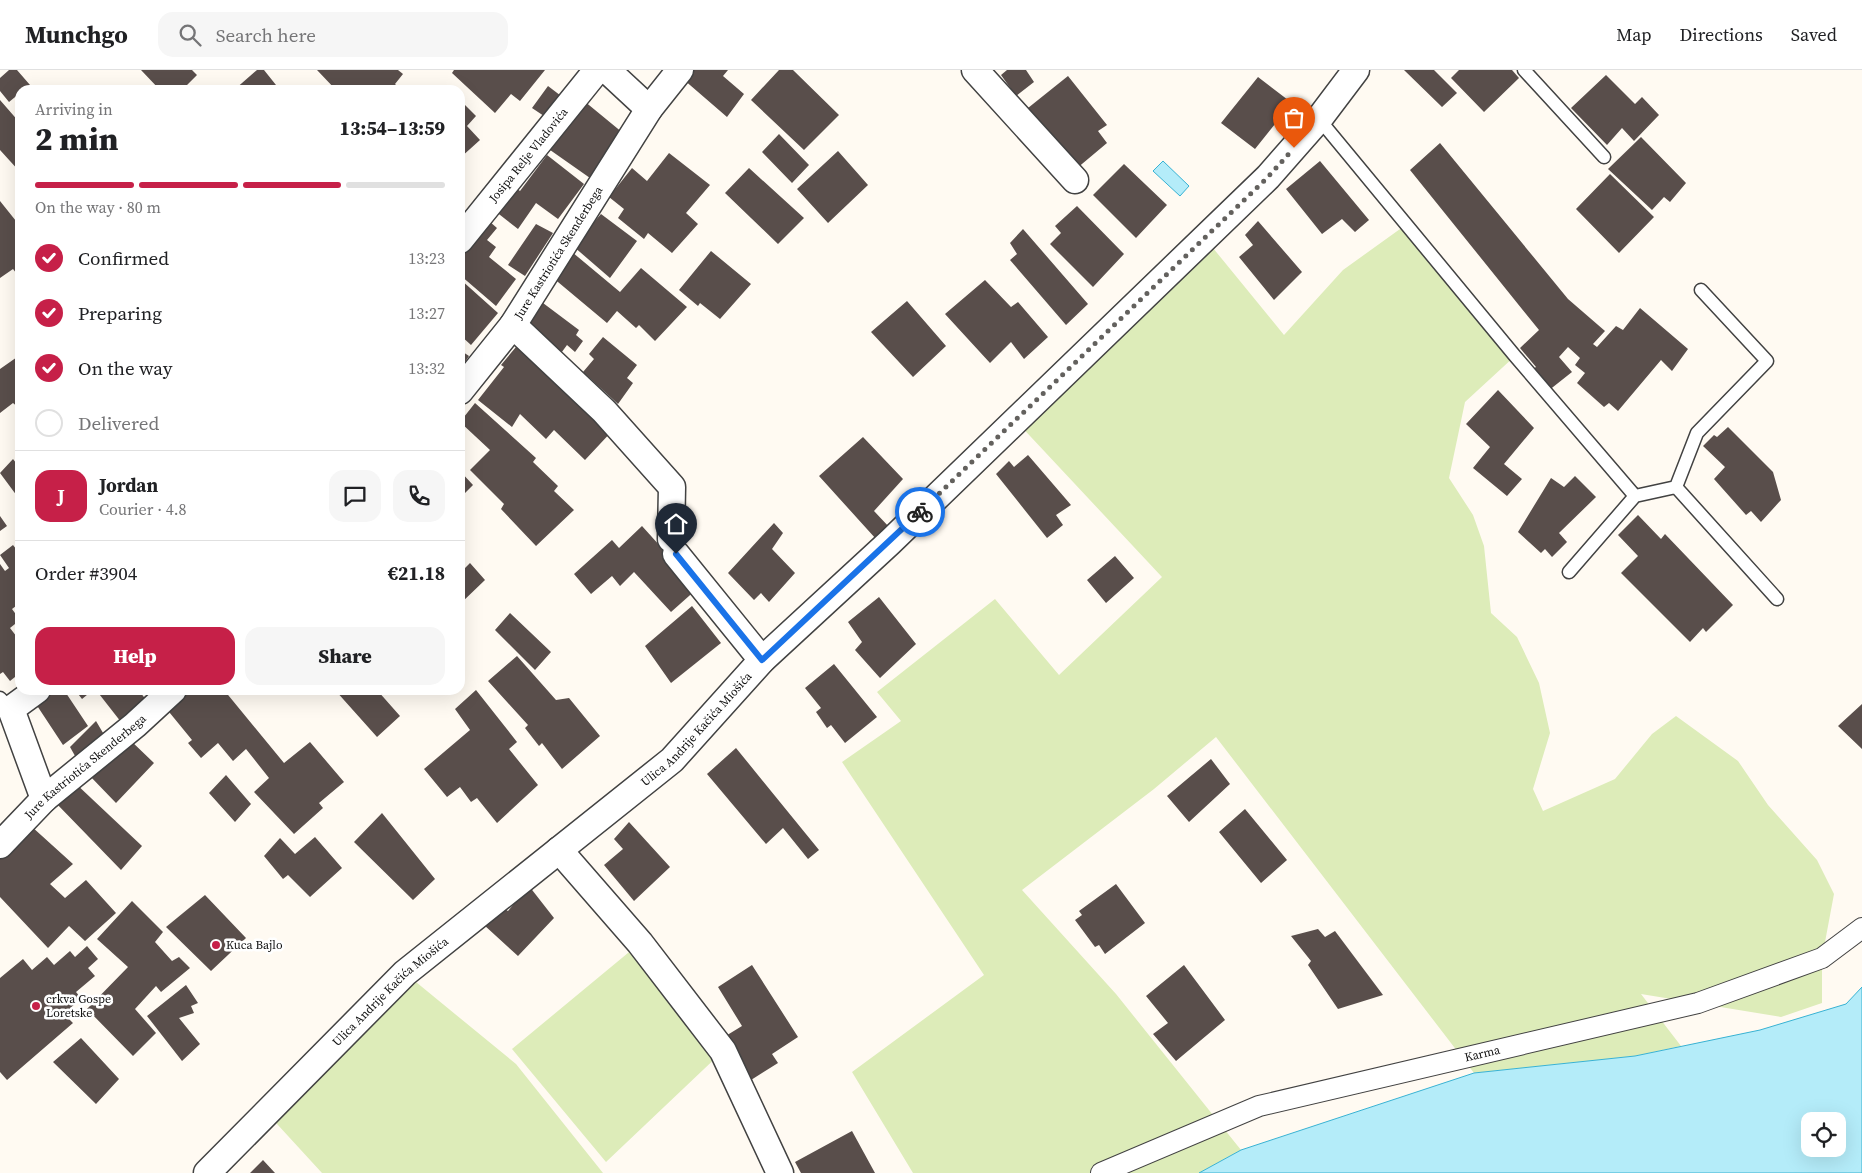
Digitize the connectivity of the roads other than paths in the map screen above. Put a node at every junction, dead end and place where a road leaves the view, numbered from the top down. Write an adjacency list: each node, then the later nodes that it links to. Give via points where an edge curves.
1 (598, 70): 11 (street, Josipa Relje Vladovića)
2 (607, 70): 7 (street)
3 (680, 70): 7 (street, Jure Kastriotića Skenderbega)
4 (975, 70): 10 (street)
5 (1356, 70): 8 (street, Ulica Andrije Kačića Miošića)
6 (1524, 70): 9 (lane)
7 (649, 109): 13 (street, Jure Kastriotića Skenderbega)
8 (1319, 119): 16 (lane); 19 (street, Ulica Andrije Kačića Miošića, via 1268,177 890,542)
9 (1604, 157)
10 (1075, 180)
11 (465, 234)
12 (1701, 290): 15 (lane, via 1767,361 1697,433)
13 (513, 325): 14 (street, Jure Kastriotića Skenderbega); 19 (street, via 604,411 672,487 673,547)
14 (465, 385)
15 (1676, 487): 16 (lane); 18 (lane)
16 (1635, 496): 17 (lane)
17 (1569, 572)
18 (1777, 599)
19 (762, 660): 25 (street, Ulica Andrije Kačića Miošića, via 672,760)
20 (25, 695): 22 (street)
21 (168, 695): 23 (street, Jure Kastriotića Skenderbega)
22 (5, 703): 23 (street)
23 (44, 799): 24 (street, Jure Kastriotića Skenderbega)
24 (0, 844)
25 (559, 850): 27 (street, Ulica Andrije Kačića Miošića, via 405,974); 28 (street, via 640,943 723,1051)
26 (1862, 928): 29 (street, Karma, via 1822,958 1698,1003 1259,1106)
27 (206, 1173)
28 (780, 1173)
29 (1100, 1173)

